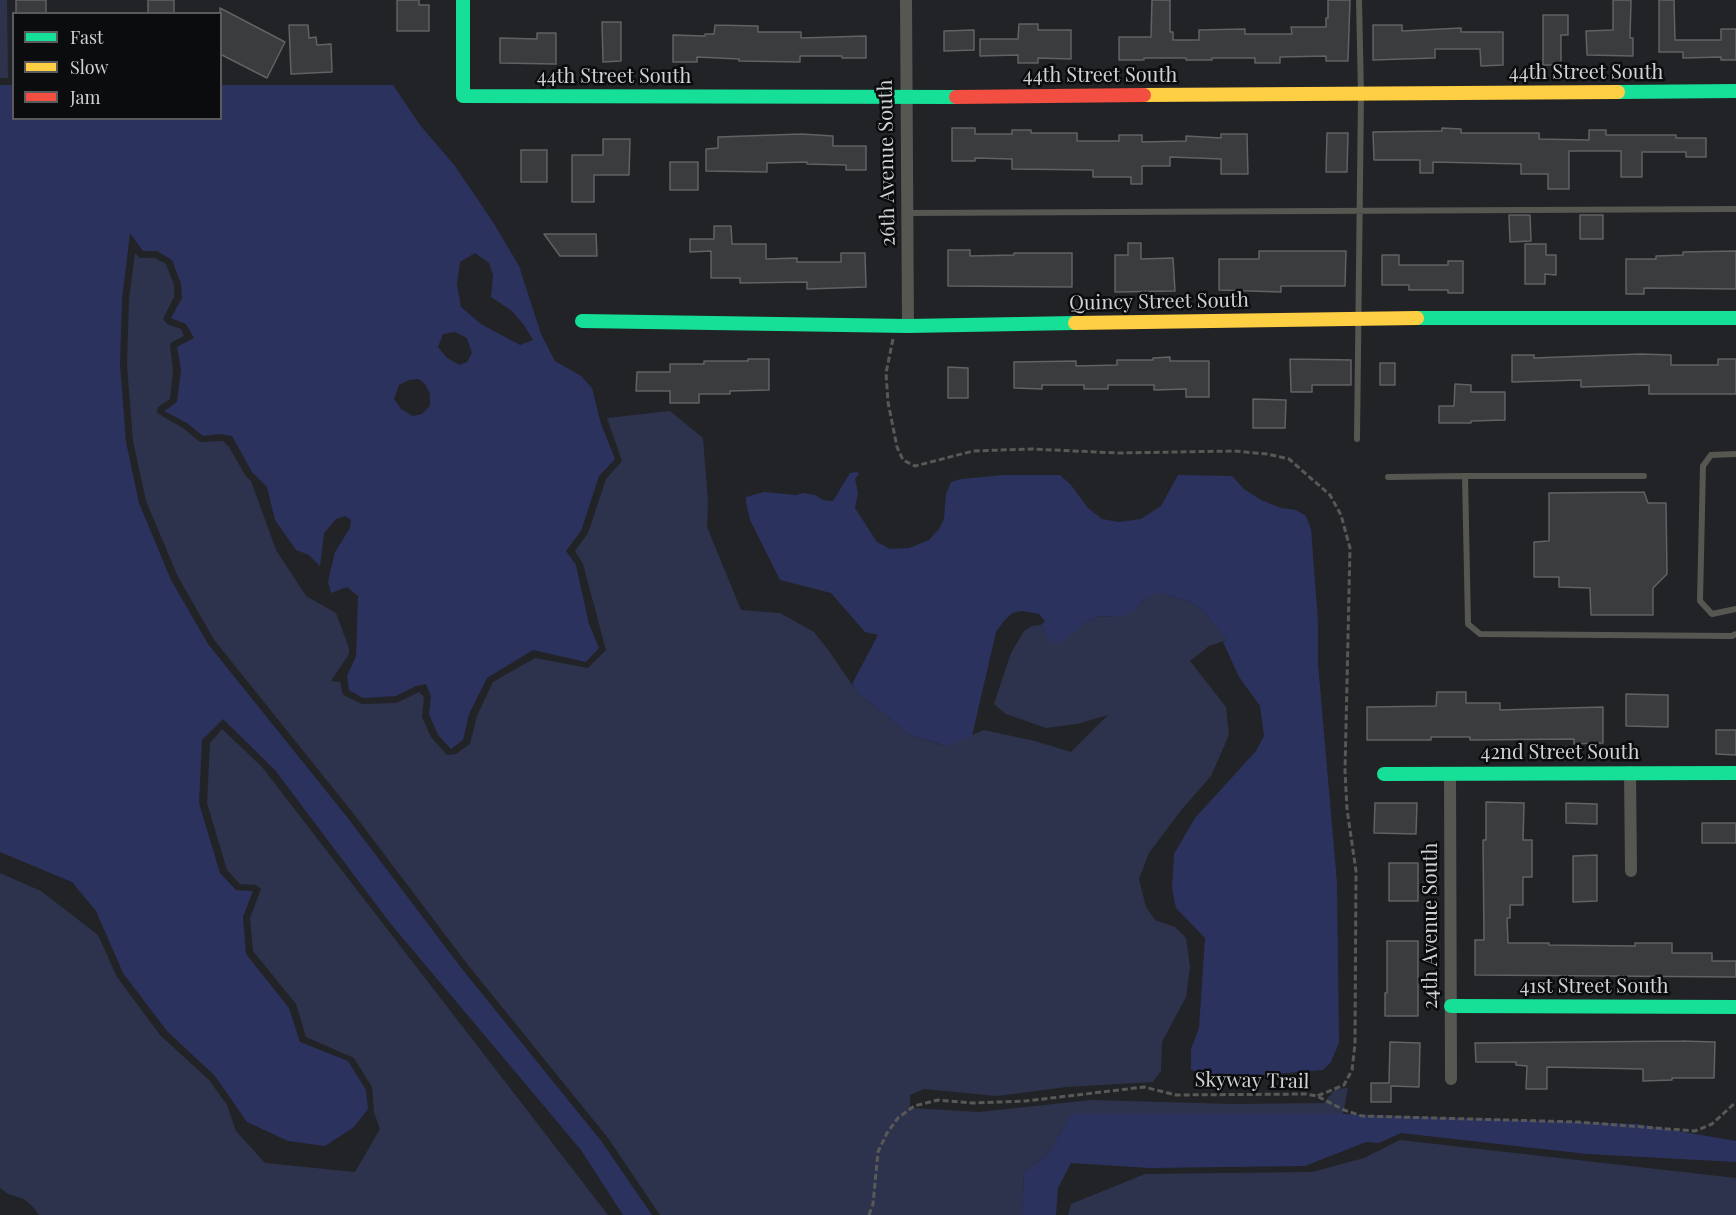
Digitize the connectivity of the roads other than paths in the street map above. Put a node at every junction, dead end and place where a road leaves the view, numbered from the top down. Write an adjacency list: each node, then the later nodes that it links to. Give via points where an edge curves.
1 (463, 0): 6 (street, 44th Street South, via 463,96)
2 (906, 0): 6 (street, 26th Avenue South)
3 (1359, 0): 5 (lane)
4 (1736, 92): 5 (street, 44th Street South)
5 (1361, 94): 6 (street, 44th Street South); 8 (lane)
6 (905, 97): 9 (street, 26th Avenue South)
7 (1736, 209): 8 (lane)
8 (1359, 211): 9 (lane); 10 (lane)
9 (907, 213): 13 (street, 26th Avenue South)
10 (1359, 318): 11 (street, Quincy Street South); 13 (street, Quincy Street South); 14 (lane)
11 (1736, 318)
12 (582, 321): 13 (street, Quincy Street South)
13 (908, 326)
14 (1357, 440)
15 (1736, 454): 19 (lane, via 1711,455 1703,466 1700,601 1712,614)
16 (1465, 476): 17 (lane); 18 (lane); 20 (lane, via 1468,624 1480,634)
17 (1644, 476)
18 (1388, 477)
19 (1736, 609)
20 (1736, 634)
21 (1630, 772): 22 (street, 42nd Street South); 23 (street, 42nd Street South); 25 (street)
22 (1450, 773): 24 (street, 42nd Street South); 26 (street, 24th Avenue South)
23 (1736, 773)
24 (1384, 774)
25 (1631, 871)
26 (1451, 1006): 27 (street, 41st Street South); 28 (street, 24th Avenue South)
27 (1736, 1007)
28 (1451, 1079)

